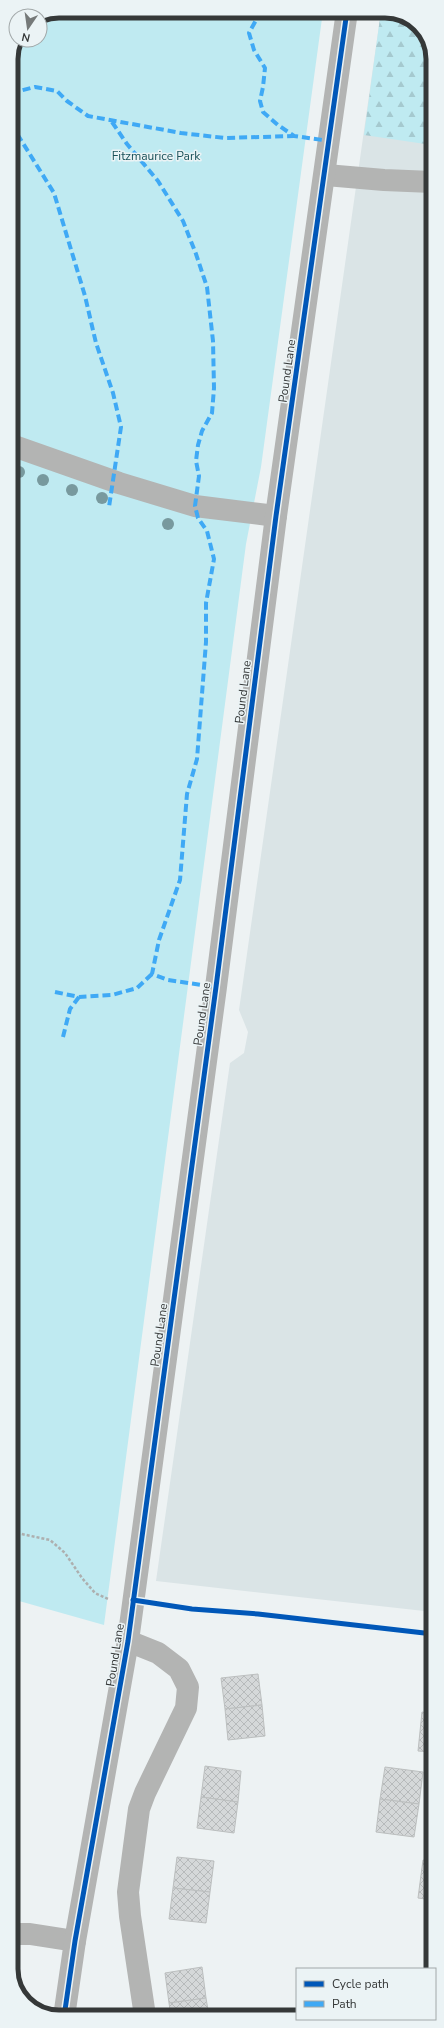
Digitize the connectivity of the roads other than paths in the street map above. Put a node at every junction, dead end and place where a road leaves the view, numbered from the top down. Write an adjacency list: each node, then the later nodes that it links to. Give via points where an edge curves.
1 (347, 18): 2 (street, Pound Lane)
2 (326, 175): 3 (street); 5 (street, Pound Lane)
3 (426, 182)
4 (18, 447): 5 (street, via 119,483 195,506)
5 (276, 516): 6 (street, Pound Lane)
6 (128, 1641): 8 (street, Pound Lane); 10 (street, via 158,1653 180,1670 188,1687 186,1708 139,1809 128,1892)
7 (18, 1934): 8 (street)
8 (75, 1942): 9 (street, Pound Lane)
9 (65, 2010)
10 (145, 2010)

